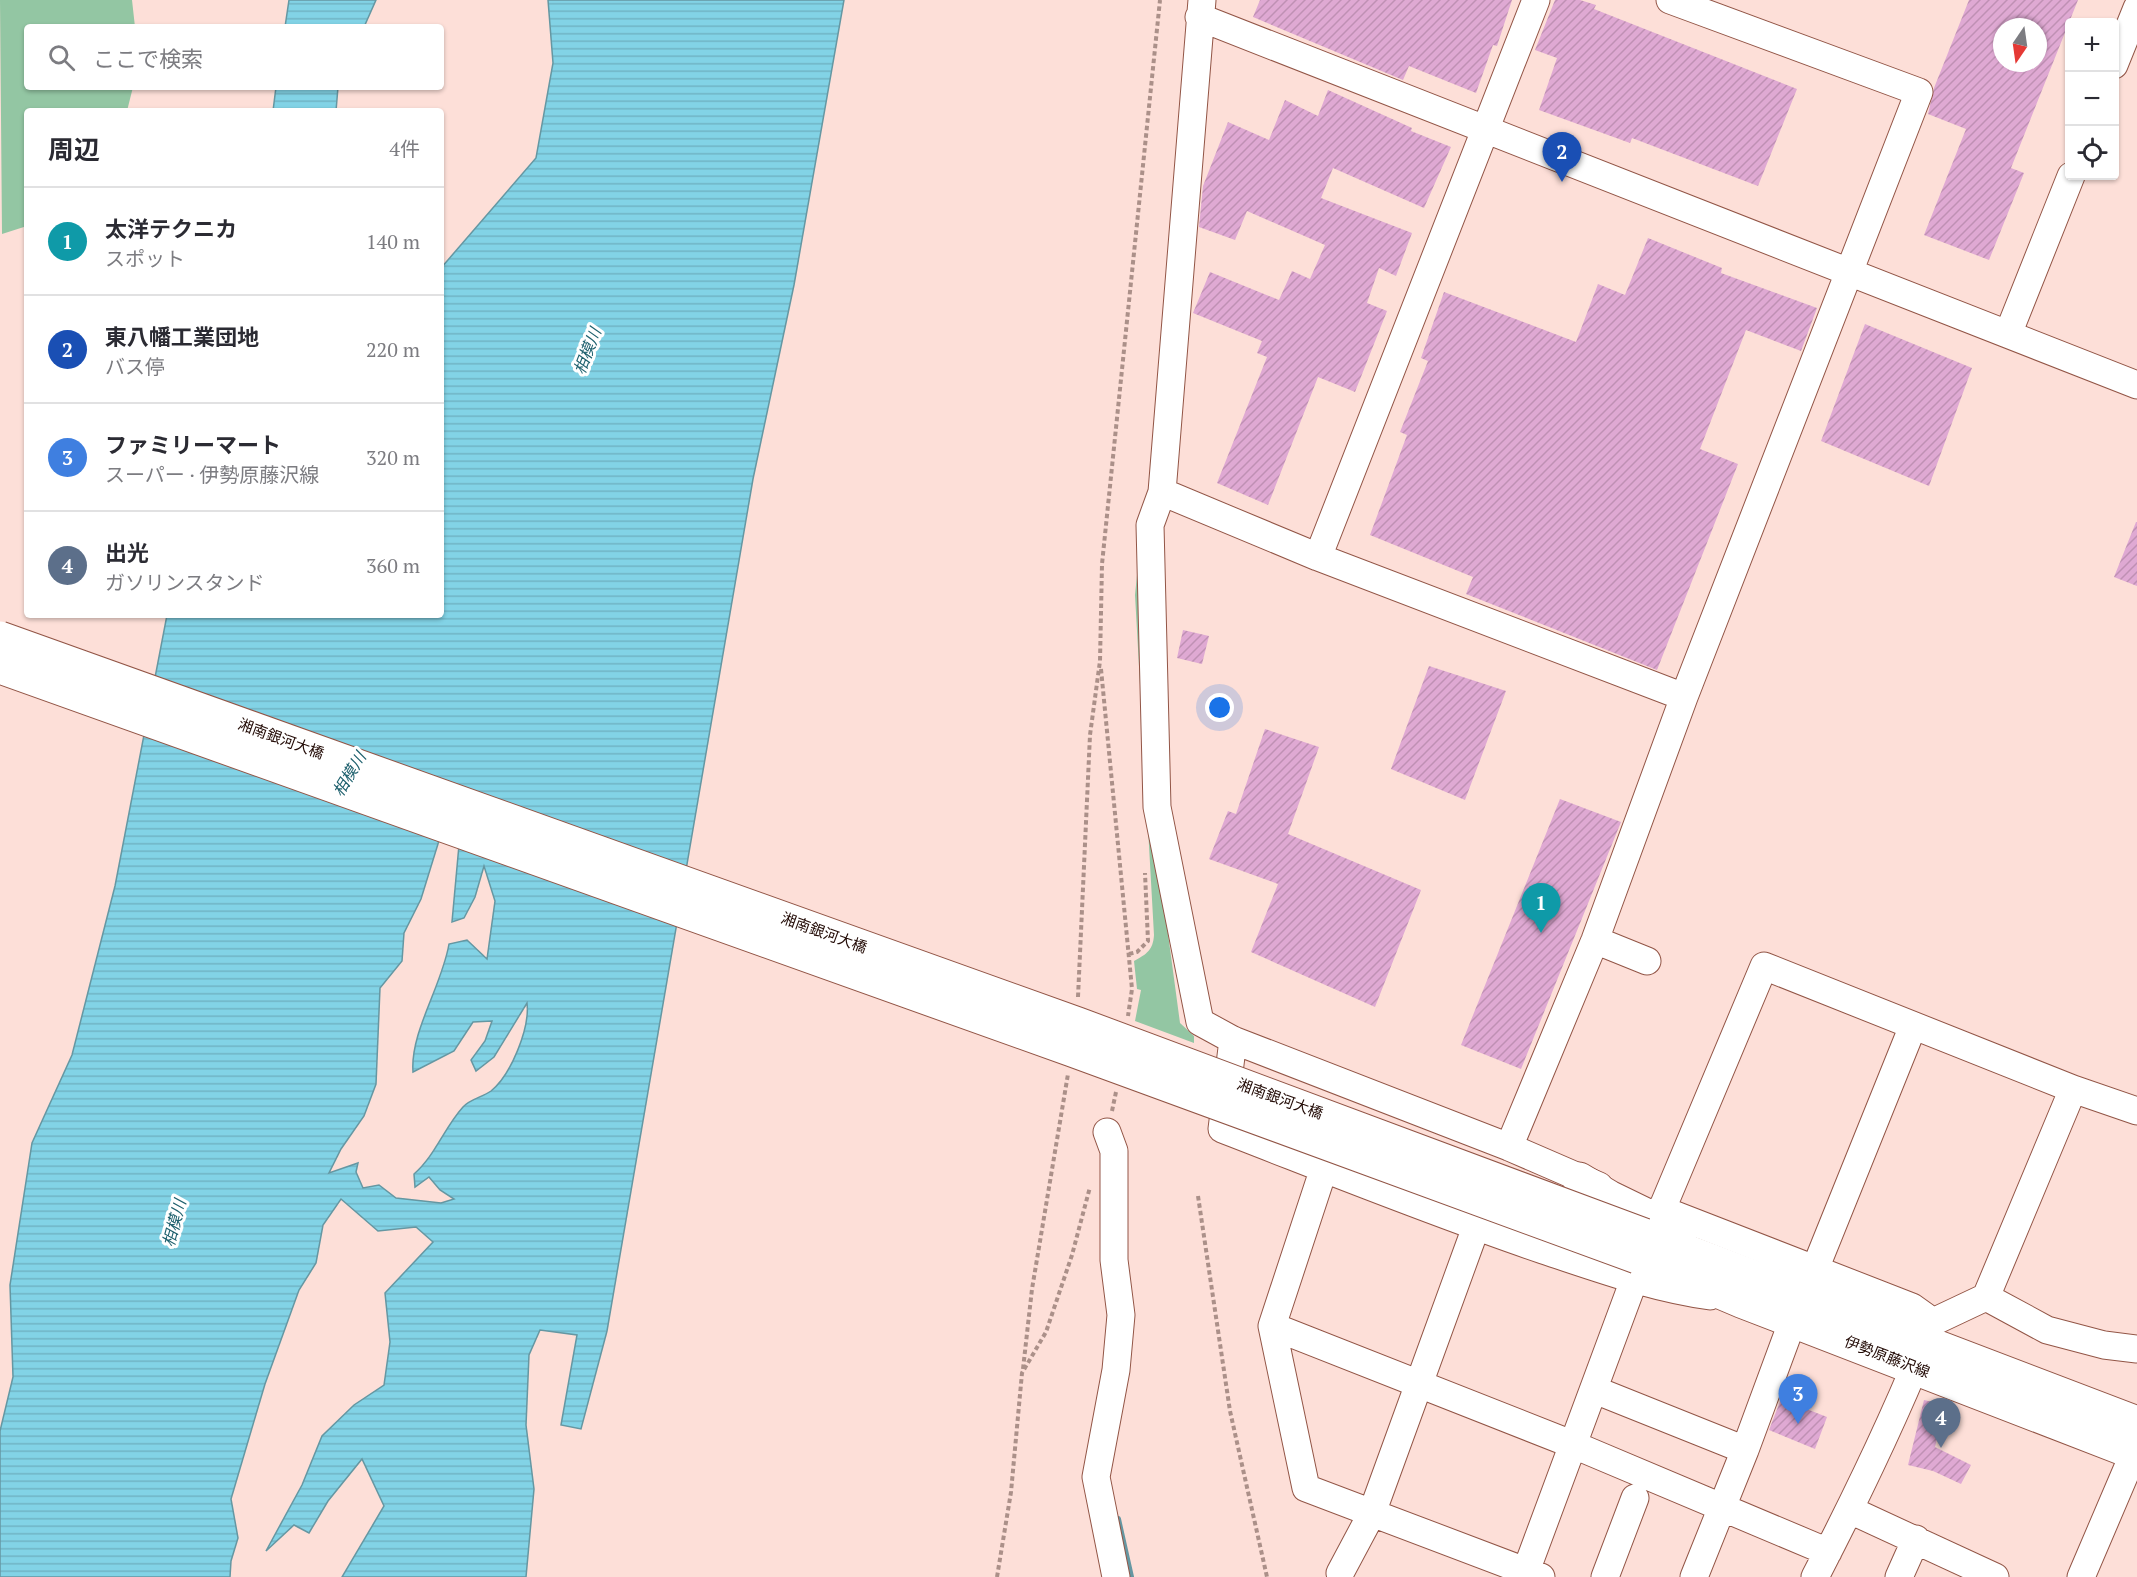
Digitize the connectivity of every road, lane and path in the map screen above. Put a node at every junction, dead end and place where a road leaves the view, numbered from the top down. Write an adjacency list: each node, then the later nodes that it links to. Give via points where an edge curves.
1 (1160, 0): 15 (path, via 1109,479)
2 (1536, 0): 7 (street)
3 (1670, 0): 9 (street, via 1919,92)
4 (2137, 8): 6 (street)
5 (1200, 9): 7 (street); 12 (street)
6 (2119, 55)
7 (1485, 129): 9 (street); 13 (street)
8 (2069, 180): 10 (street)
9 (1849, 272): 10 (street); 17 (street)
10 (2008, 334): 11 (street)
11 (2137, 385)
12 (1162, 492): 13 (street); 23 (street, via 1150,525 1157,807 1200,1022)
13 (1318, 557): 17 (street)
14 (0, 638): 35 (main road, 湘南銀河大橋, bridge, via 1066,1020)
15 (1100, 661): 20 (path); 21 (path, via 1090,735)
16 (0, 667): 35 (main road, 湘南銀河大橋, bridge, via 1072,1050)
17 (1684, 697): 18 (street)
18 (1595, 940): 19 (street); 29 (street)
19 (1647, 961)
20 (1132, 989)
21 (1078, 999)
22 (1913, 1026): 25 (street); 35 (street, via 1764,966); 37 (street)
23 (1233, 1040): 29 (street); 30 (street, via 1222,1129)
24 (1069, 1065): 43 (path)
25 (2073, 1089): 27 (street); 38 (street)
26 (1114, 1102): 28 (path)
27 (2137, 1111)
28 (1107, 1132): 58 (street, via 1114,1151 1114,1260 1120,1315 1116,1370 1096,1477)
29 (1509, 1147): 32 (street)
30 (1324, 1168): 34 (street); 40 (street)
31 (1093, 1177): 43 (path, via 1046,1332)
32 (1579, 1179): 35 (street); 36 (main road, via 1708,1244)
33 (1198, 1196): 59 (path, via 1230,1411)
34 (1476, 1227): 35 (street); 44 (street)
35 (1644, 1245): 36 (main road, 伊勢原藤沢線); 37 (street); 39 (main road, 伊勢原藤沢線, via 1741,1301); 45 (street)
36 (1716, 1262): 41 (main road, 伊勢原藤沢線)
37 (1815, 1269): 41 (street, via 1912,1307)
38 (1986, 1297): 41 (street); 42 (street, via 2047,1330 2104,1345)
39 (1793, 1320): 41 (main road, 伊勢原藤沢線); 48 (street)
40 (1272, 1326): 44 (street); 52 (street, via 1306,1488)
41 (1924, 1344): 46 (main road, 伊勢原藤沢線); 51 (street)
42 (2137, 1348)
43 (1022, 1373): 57 (path, via 1011,1492)
44 (1420, 1385): 47 (street); 52 (street)
45 (1595, 1390): 47 (street); 48 (street)
46 (2136, 1443): 65 (street)
47 (1574, 1445): 50 (street); 56 (street)
48 (1745, 1450): 50 (street)
49 (1635, 1498): 60 (street)
50 (1723, 1505): 54 (street); 61 (street)
51 (1850, 1510): 53 (street); 54 (street)
52 (1371, 1513): 55 (street); 56 (street)
53 (1916, 1539): 63 (street); 64 (street)
54 (1828, 1552): 62 (street)
55 (1340, 1574)
56 (1533, 1574)
57 (997, 1577)
58 (1116, 1577)
59 (1267, 1577)
60 (1605, 1577)
61 (1694, 1577)
62 (1815, 1577)
63 (1899, 1577)
64 (1995, 1577)
65 (2081, 1577)

